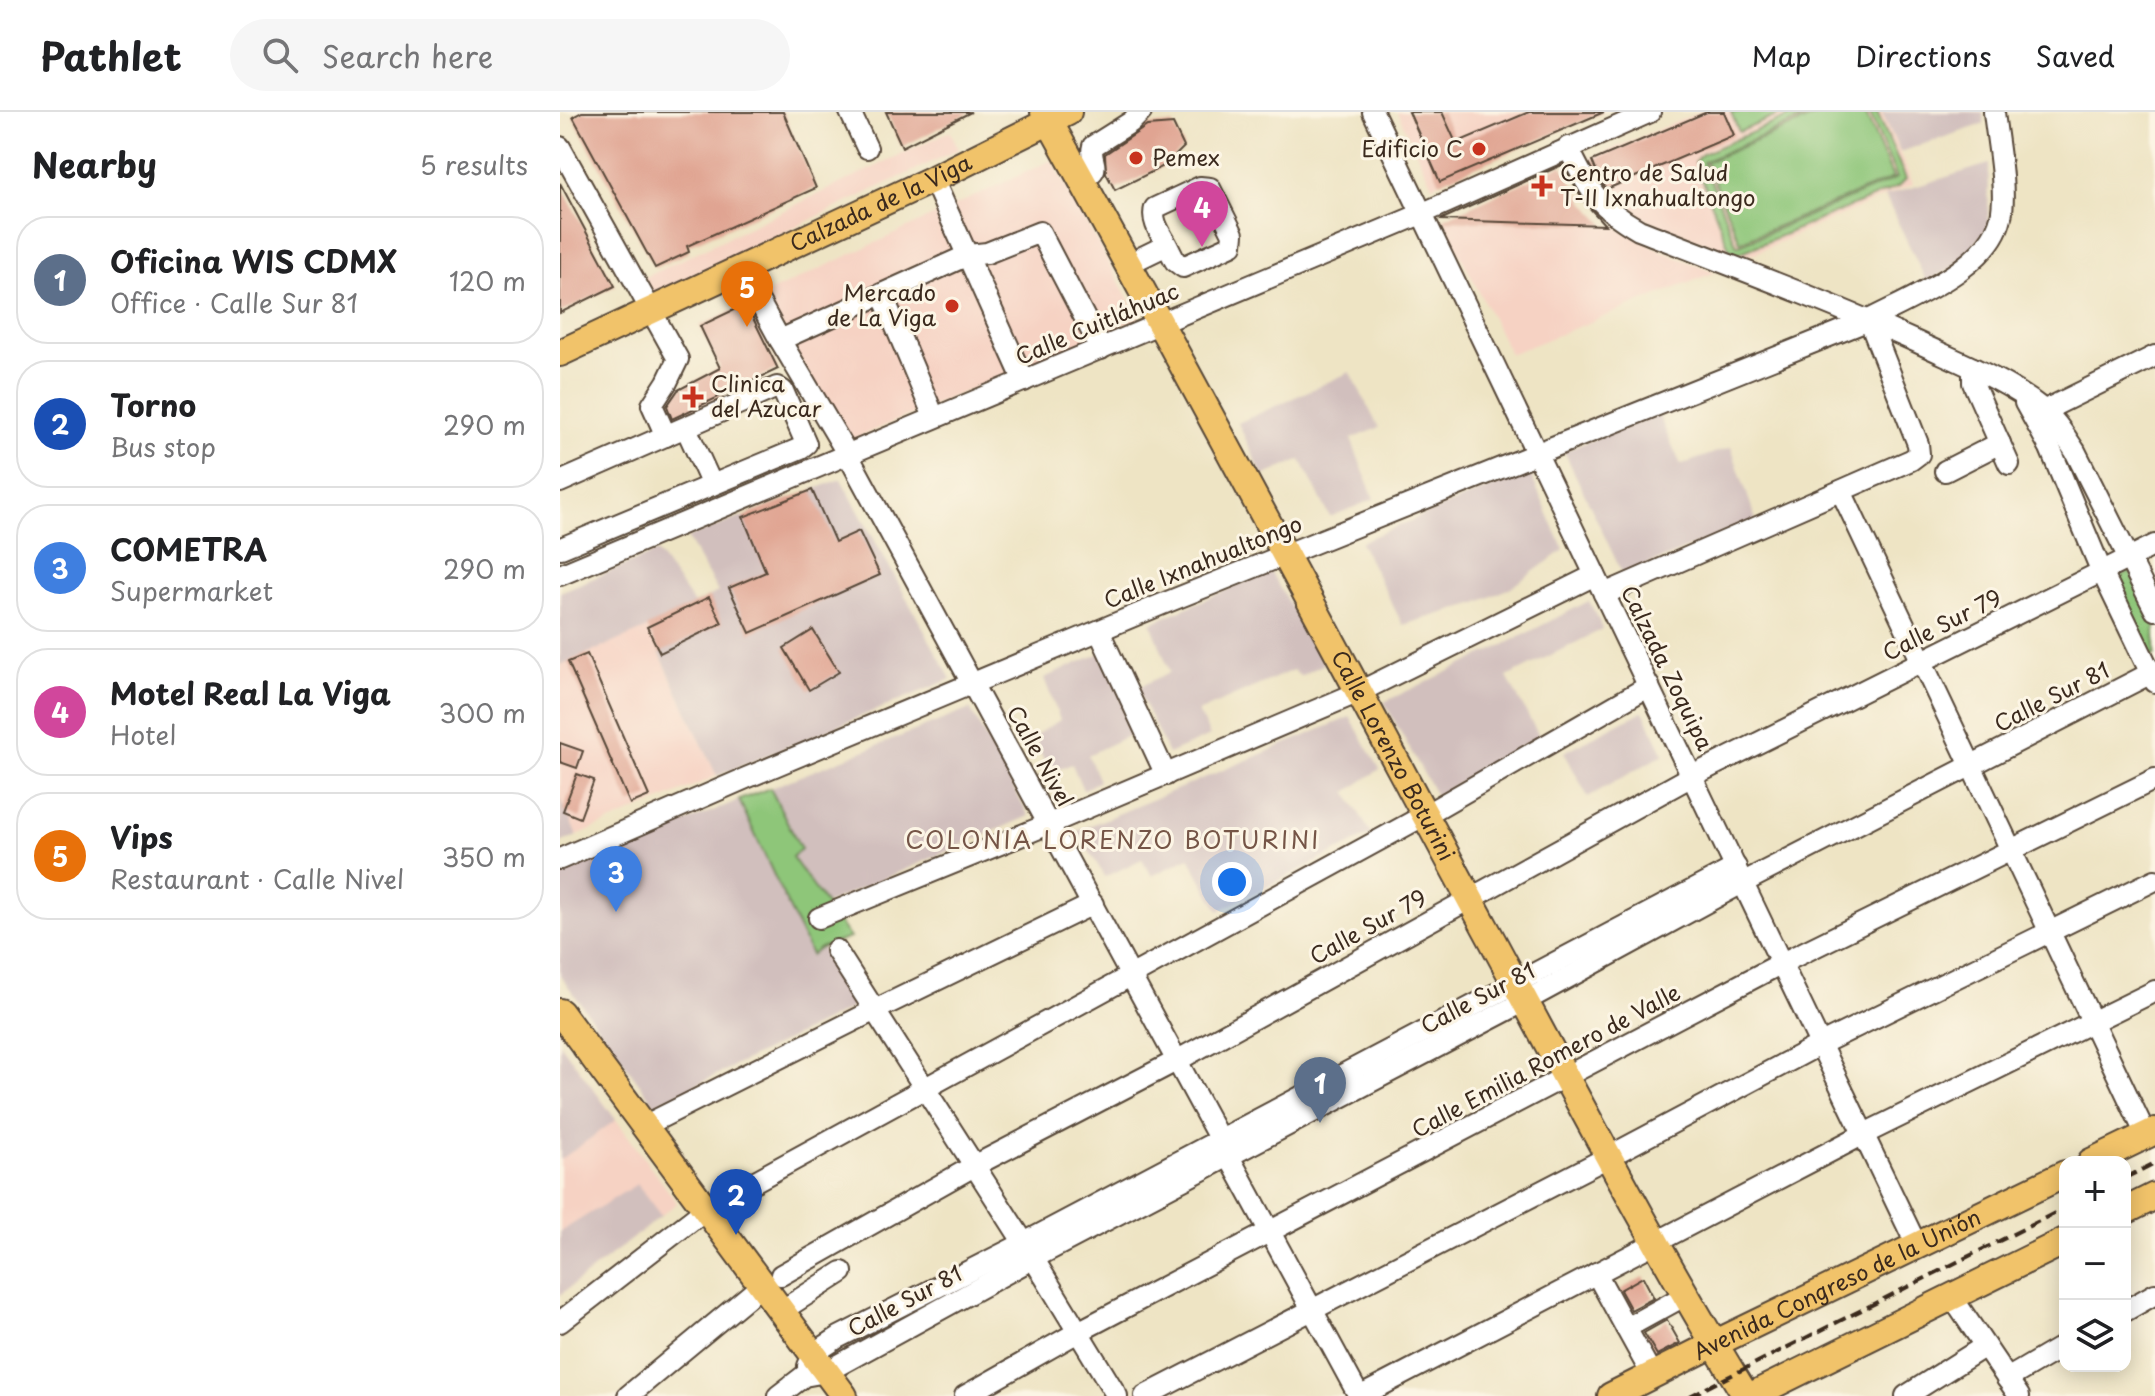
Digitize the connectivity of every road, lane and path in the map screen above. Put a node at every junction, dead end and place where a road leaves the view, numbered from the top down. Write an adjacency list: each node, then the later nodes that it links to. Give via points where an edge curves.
1 (850, 112): 9 (street)
2 (1141, 112): 11 (street, via 1093,146 1096,167)
3 (1373, 112): 12 (street, Calzada Zoquipa)
4 (1650, 112): 8 (street, Calle Cuitláhuac)
5 (1994, 112): 19 (street, Calle Ixnahualtongo, via 2003,199 1992,238 1966,266)
6 (1053, 115): 10 (main road, Calzada de la Viga); 11 (main road, Calle Lorenzo Boturini)
7 (560, 147): 18 (street)
8 (1568, 147): 12 (street, Calle Cuitláhuac); 19 (street, via 1583,179 1614,216)
9 (867, 148)
10 (933, 179): 14 (street); 16 (main road, Calzada de la Viga)
11 (1081, 180): 15 (main road, Calle Lorenzo Boturini)
12 (1421, 214): 20 (street, Calle Cuitláhuac); 32 (street, Calzada Zoquipa)
13 (1167, 245): 15 (street)
14 (968, 255): 17 (street); 22 (street, via 1040,232); 26 (street)
15 (1128, 264): 20 (main road, Calle Lorenzo Boturini)
16 (741, 268): 18 (main road, Calzada de la Viga); 21 (street, Calle Nivel)
17 (882, 294): 21 (street); 28 (street)
18 (651, 311): 23 (main road, Calzada de la Viga); 30 (street, via 678,359 652,405)
19 (1869, 320): 25 (street); 32 (street, Calle Ixnahualtongo); 38 (street, via 1919,454)
20 (1160, 324): 22 (street, Calle Cuitláhuac); 41 (main road, Calle Lorenzo Boturini)
21 (780, 340): 33 (street, Calle Nivel)
22 (1101, 349): 26 (street, Calle Cuitláhuac)
23 (560, 353)
24 (2155, 356): 27 (street)
25 (1973, 368): 27 (street, via 2019,393); 31 (street, via 1973,383)
26 (1024, 381): 28 (street, Calle Cuitláhuac)
27 (2038, 413): 42 (street, via 2075,451); 43 (street)
28 (934, 417): 33 (street, Calle Cuitláhuac)
29 (686, 428): 30 (street); 37 (street); 37 (street, via 777,387 783,391 804,446)
30 (666, 436): 36 (street)
31 (2000, 443): 34 (street); 35 (street)
32 (1535, 453): 41 (street, Calle Ixnahualtongo); 45 (street, Calzada Zoquipa)
33 (848, 455): 44 (street, Calle Cuitláhuac); 51 (street, Calle Nivel)
34 (2009, 464)
35 (1945, 471)
36 (560, 482)
37 (712, 485): 40 (street)
38 (1841, 491): 46 (street); 49 (street)
39 (2155, 545): 42 (street, Calle Sur 79)
40 (561, 547): 44 (street)
41 (1285, 554): 48 (street, Calle Ixnahualtongo); 53 (main road, Calle Lorenzo Boturini)
42 (2128, 558): 43 (street, Calle Sur 79); 47 (street)
43 (2101, 570): 49 (street, Calle Sur 79); 50 (street)
44 (565, 572)
45 (1595, 575): 46 (street, Calzada Zoquipa); 53 (street)
46 (1604, 594): 52 (street, Calzada Zoquipa)
47 (2155, 610)
48 (1099, 631): 51 (street, Calle Ixnahualtongo); 55 (street)
49 (1923, 662): 54 (street); 56 (street, Calle Sur 79)
50 (2154, 675): 54 (street, Calle Sur 81)
51 (973, 684): 59 (street, Calle Nivel); 61 (street, Calle Ixnahualtongo)
52 (1649, 686): 56 (street, Calzada Zoquipa); 58 (street)
53 (1359, 692): 55 (street); 58 (main road, Calle Lorenzo Boturini)
54 (1972, 765): 60 (street); 62 (street, Calle Sur 81)
55 (1166, 775): 59 (street)
56 (1692, 776): 62 (street, Calzada Zoquipa); 64 (street, Calle Sur 79)
57 (2155, 779): 60 (street, Calle Emilia Romero de Valle)
58 (1425, 815): 64 (main road, Calle Lorenzo Boturini); 70 (street)
59 (1049, 824): 65 (street, Calle Nivel); 66 (street)
60 (2012, 850): 67 (street); 69 (street, Calle Emilia Romero de Valle)
61 (560, 859)
62 (1740, 875): 69 (street, Calzada Zoquipa); 72 (street, Calle Sur 81)
63 (2155, 880): 67 (street)
64 (1470, 898): 72 (main road, Calle Lorenzo Boturini); 77 (street, Calle Sur 79)
65 (1093, 904): 70 (street, Calle Nivel); 73 (street)
66 (819, 918)
67 (2050, 931): 75 (street); 76 (street)
68 (836, 950): 73 (street)
69 (1782, 963): 76 (street, Calzada Zoquipa); 78 (street, Calle Emilia Romero de Valle)
70 (1132, 977): 77 (street, Calle Nivel); 79 (street)
71 (2155, 991): 75 (street)
72 (1521, 992): 78 (main road, Calle Lorenzo Boturini); 83 (street, Calle Sur 81)
73 (873, 1011): 79 (street); 80 (street)
74 (560, 1012): 80 (main road)
75 (2093, 1022): 81 (street); 82 (street)
76 (1821, 1044): 82 (street, Calzada Zoquipa); 84 (street)
77 (1178, 1060): 83 (street, Calle Nivel); 86 (street, Calle Sur 79)
78 (1567, 1078): 84 (main road, Calle Lorenzo Boturini); 91 (street, Calle Emilia Romero de Valle)
79 (923, 1088): 86 (street); 90 (street)
80 (644, 1126): 90 (main road)
81 (2150, 1133): 85 (main road)
82 (1864, 1134): 92 (street); 94 (street, Calzada Zoquipa)
83 (1225, 1148): 91 (street, Calle Nivel); 95 (street, Calle Sur 81)
84 (1610, 1156): 92 (main road, Calle Lorenzo Boturini); 103 (street)
85 (2103, 1156)
86 (974, 1166): 95 (street); 98 (street, Calle Sur 79)
87 (2059, 1177): 94 (main road, Avenida Congreso de la Unión)
88 (2155, 1196): 89 (main road)
89 (2131, 1208)
90 (706, 1209): 98 (main road); 105 (street)
91 (1271, 1231): 103 (street, Calle Nivel); 107 (street, Calle Emilia Romero de Valle)
92 (1657, 1242): 97 (street); 100 (main road, Calle Lorenzo Boturini)
93 (2059, 1244): 101 (main road)
94 (1917, 1246): 108 (main road, Avenida Congreso de la Unión)
95 (1028, 1251): 107 (street); 111 (street, Calle Sur 81, via 839,1337)
96 (842, 1272): 104 (street)
97 (1596, 1273): 106 (street); 120 (street)
98 (772, 1280): 104 (main road); 114 (street, Calle Sur 79)
99 (2155, 1294): 102 (street)
100 (1686, 1295): 106 (street); 108 (main road, Calle Lorenzo Boturini)
101 (1952, 1297): 109 (street); 122 (main road)
102 (2131, 1308)
103 (1312, 1309): 119 (street); 120 (street, Calle Nivel)
104 (781, 1311): 111 (main road)
105 (560, 1322)
106 (1626, 1328): 112 (street)
107 (1078, 1332): 117 (street, Calle Emilia Romero de Valle); 118 (street)
108 (1714, 1344): 112 (main road, Avenida Congreso de la Unión); 122 (main road, Calle Lorenzo Boturini)
109 (1985, 1346): 113 (street); 123 (street)
110 (2059, 1349): 113 (street)
111 (814, 1368): 115 (street, Calle Sur 81); 116 (main road)
112 (1652, 1375): 121 (main road, Avenida Congreso de la Unión)
113 (2007, 1379): 124 (street)
114 (628, 1396)
115 (778, 1396)
116 (844, 1396)
117 (965, 1396)
118 (1117, 1396)
119 (1145, 1396)
120 (1360, 1396)
121 (1611, 1396)
122 (1748, 1396)
123 (1906, 1396)
124 (2019, 1396)

